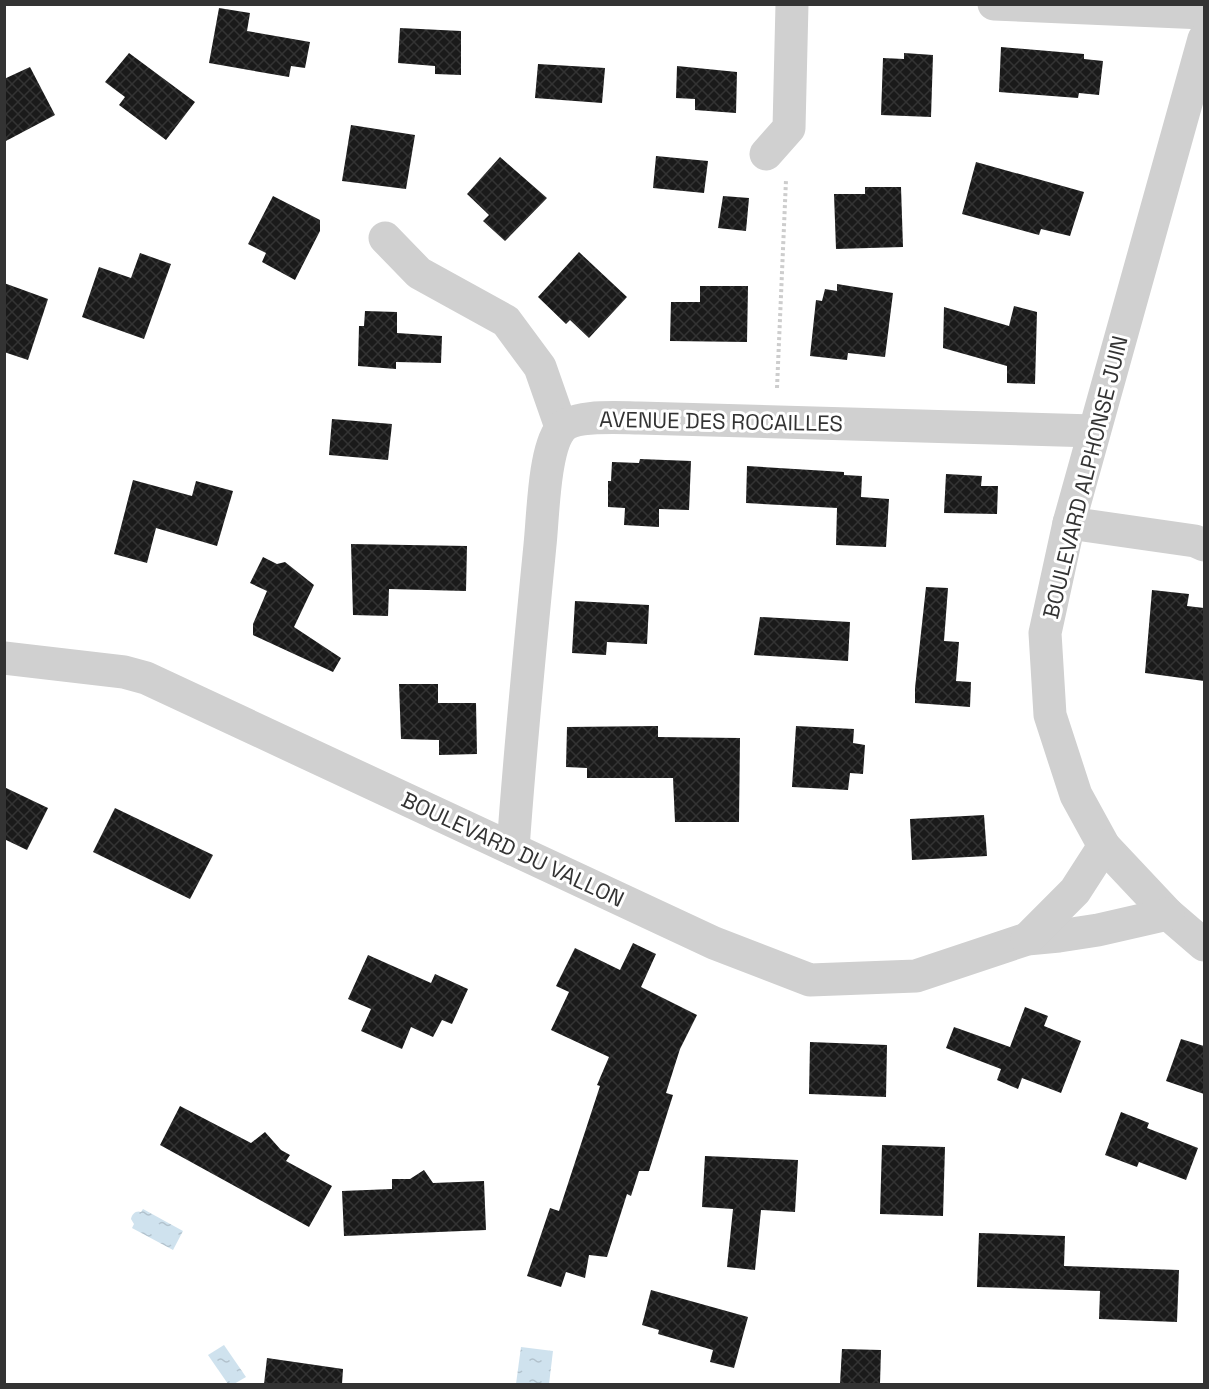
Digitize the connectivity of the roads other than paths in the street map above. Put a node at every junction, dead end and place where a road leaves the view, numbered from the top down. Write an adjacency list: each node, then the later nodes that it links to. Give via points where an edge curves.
1 (792, 4): 5 (street, via 789,128)
2 (994, 4): 3 (street)
3 (1204, 13)
4 (1204, 39): 8 (street, BOULEVARD ALPHONSE JUIN)
5 (766, 154)
6 (385, 238): 7 (street, via 419,273 506,321 540,367)
7 (561, 427): 8 (street, AVENUE DES ROCAILLES, via 583,419 639,418); 13 (street, via 551,444 545,493)
8 (1094, 431): 9 (street, BOULEVARD ALPHONSE JUIN)
9 (1069, 523): 10 (street); 12 (street, BOULEVARD ALPHONSE JUIN, via 1045,633 1050,715 1076,795)
10 (1204, 545)
11 (4, 658): 13 (street, BOULEVARD DU VALLON, via 146,678)
12 (1104, 846): 14 (street, BOULEVARD ALPHONSE JUIN); 15 (street, BOULEVARD DU VALLON, via 1075,891)
13 (513, 849): 15 (street, BOULEVARD DU VALLON, via 714,943 810,980 916,976)
14 (1168, 914): 15 (street, BOULEVARD DU VALLON, via 1098,930); 16 (street, BOULEVARD ALPHONSE JUIN)
15 (1027, 939)
16 (1204, 945)

